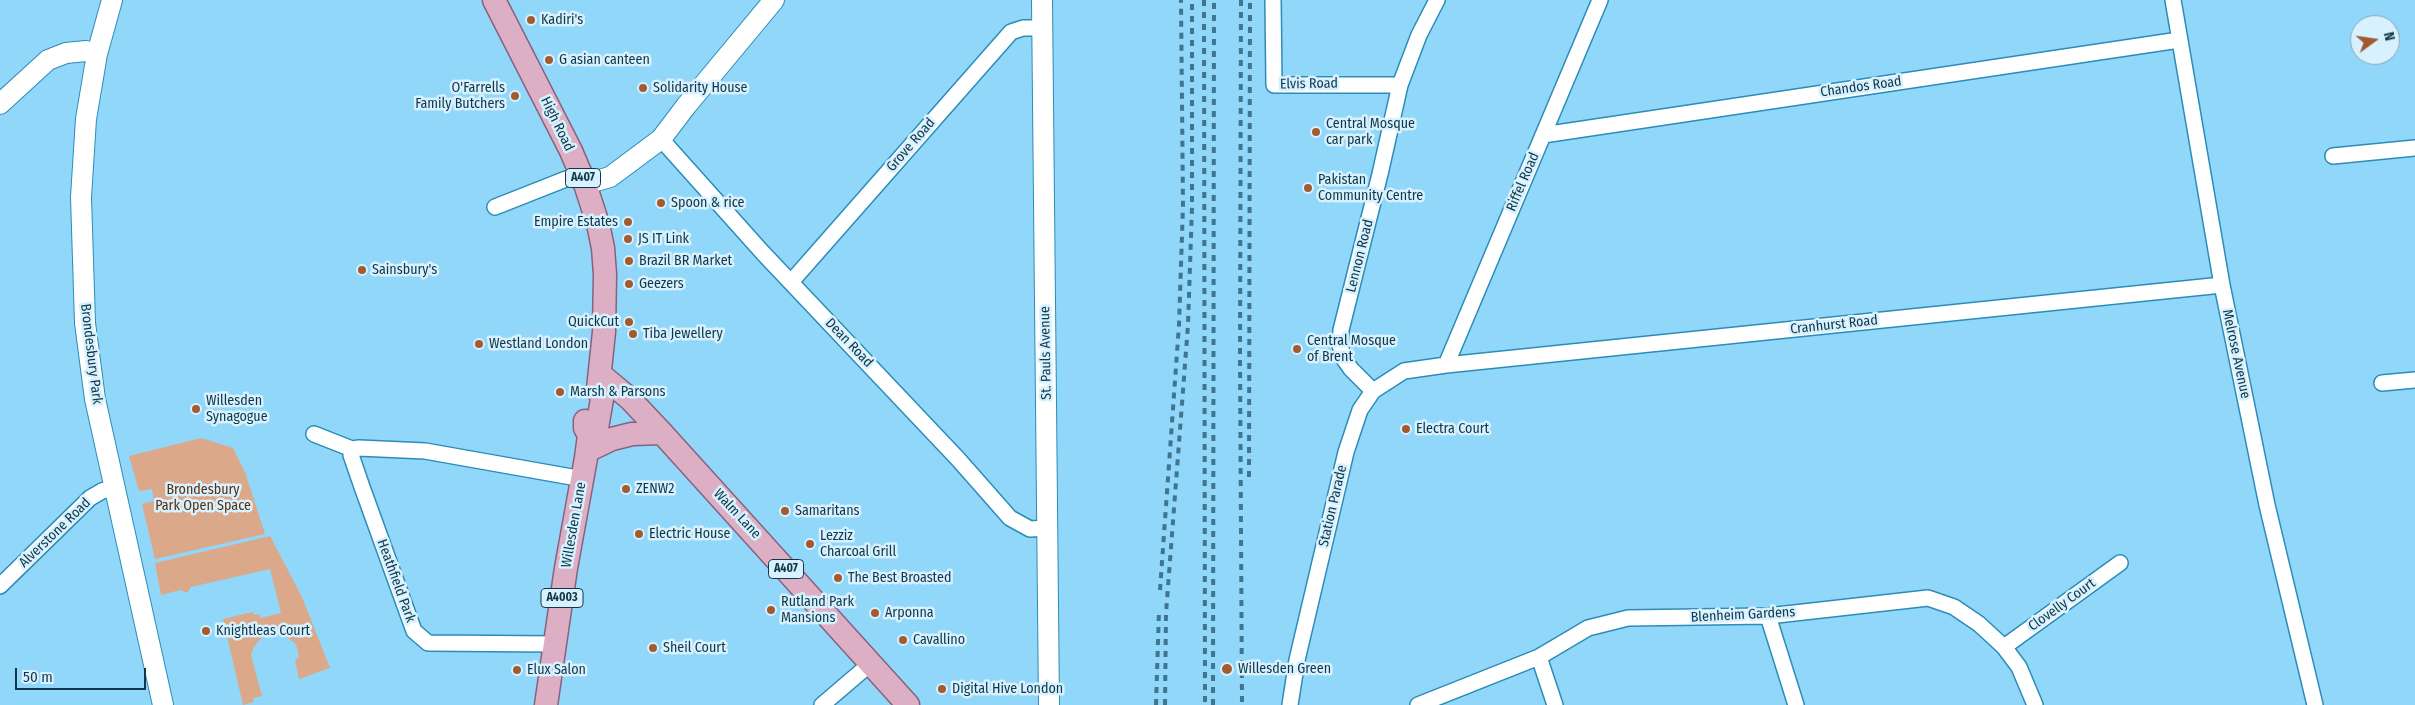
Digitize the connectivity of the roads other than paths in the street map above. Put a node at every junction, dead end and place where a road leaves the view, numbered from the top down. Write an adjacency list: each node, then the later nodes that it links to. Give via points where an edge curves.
1 (112, 0): 11 (street, Brondesbury Park)
2 (494, 0): 18 (main road, High Road / A407)
3 (774, 0): 15 (street)
4 (1042, 0): 9 (street, St. Pauls Avenue)
5 (1273, 0): 12 (street, Elvis Road, via 1274,85)
6 (1437, 0): 12 (street, Lennon Road, via 1419,35)
7 (1600, 0): 14 (street, Riffel Road)
8 (2173, 0): 10 (street, Melrose Avenue)
9 (1042, 28): 20 (street, Grove Road, via 1011,32); 33 (street, St. Pauls Avenue)
10 (2179, 40): 14 (street, Chandos Road); 21 (street, Melrose Avenue)
11 (97, 54): 13 (street, via 86,51 66,53 48,60); 32 (street, Brondesbury Park, via 86,119 81,197 82,267 91,375)
12 (1400, 85): 26 (street, Lennon Road, via 1341,330 1340,345 1344,359)
13 (0, 104)
14 (1543, 135): 22 (street, Riffel Road)
15 (661, 139): 18 (street, via 610,177); 20 (street, Dean Road)
16 (2415, 148): 17 (street)
17 (2333, 156)
18 (576, 181): 19 (street); 24 (main road, High Road / A407, via 604,248 604,324)
19 (495, 207)
20 (791, 282): 33 (street, Dean Road, via 958,458 1010,518 1030,529)
21 (2222, 285): 22 (street, Cranhurst Road); 51 (street, Melrose Avenue, via 2267,505)
22 (1446, 365): 26 (street, Station Parade, via 1404,371)
23 (2415, 380): 25 (street)
24 (599, 382): 28 (main road, Walm Lane / A407, via 630,399); 29 (main road, Willesden Lane / A4003, via 602,399 598,428)
25 (2382, 383)
26 (1373, 391): 46 (street, Station Parade, via 1360,410 1346,452 1297,660)
27 (314, 434): 30 (street)
28 (662, 434): 29 (main road, via 632,434); 40 (main road, Walm Lane / A407)
29 (588, 443): 31 (main road, Willesden Lane / A4003)
30 (352, 449): 31 (street, via 426,451); 37 (street, Heathfield Park, via 362,487 414,631 428,643)
31 (583, 479): 37 (main road, Willesden Lane / A4003)
32 (114, 487): 35 (street, Alverstone Road, via 90,498); 41 (street, Brondesbury Park)
33 (1048, 528): 45 (street, St. Pauls Avenue)
34 (2120, 563): 38 (street, Clovelly Court)
35 (0, 586)
36 (1768, 616): 38 (street, Blenheim Gardens, via 1928,598 1954,607); 39 (street, Blenheim Gardens, via 1628,618 1588,628); 49 (street)
37 (556, 644): 42 (main road, Willesden Lane / A4003)
38 (2004, 646): 50 (street, Blenheim Gardens, via 2019,667)
39 (1539, 657): 47 (street, Blenheim Gardens); 48 (street)
40 (870, 664): 43 (street); 44 (main road, Walm Lane / A407)
41 (163, 705)
42 (546, 705)
43 (822, 705)
44 (908, 705)
45 (1049, 705)
46 (1290, 705)
47 (1418, 705)
48 (1555, 705)
49 (1796, 705)
50 (2035, 705)
51 (2315, 705)

